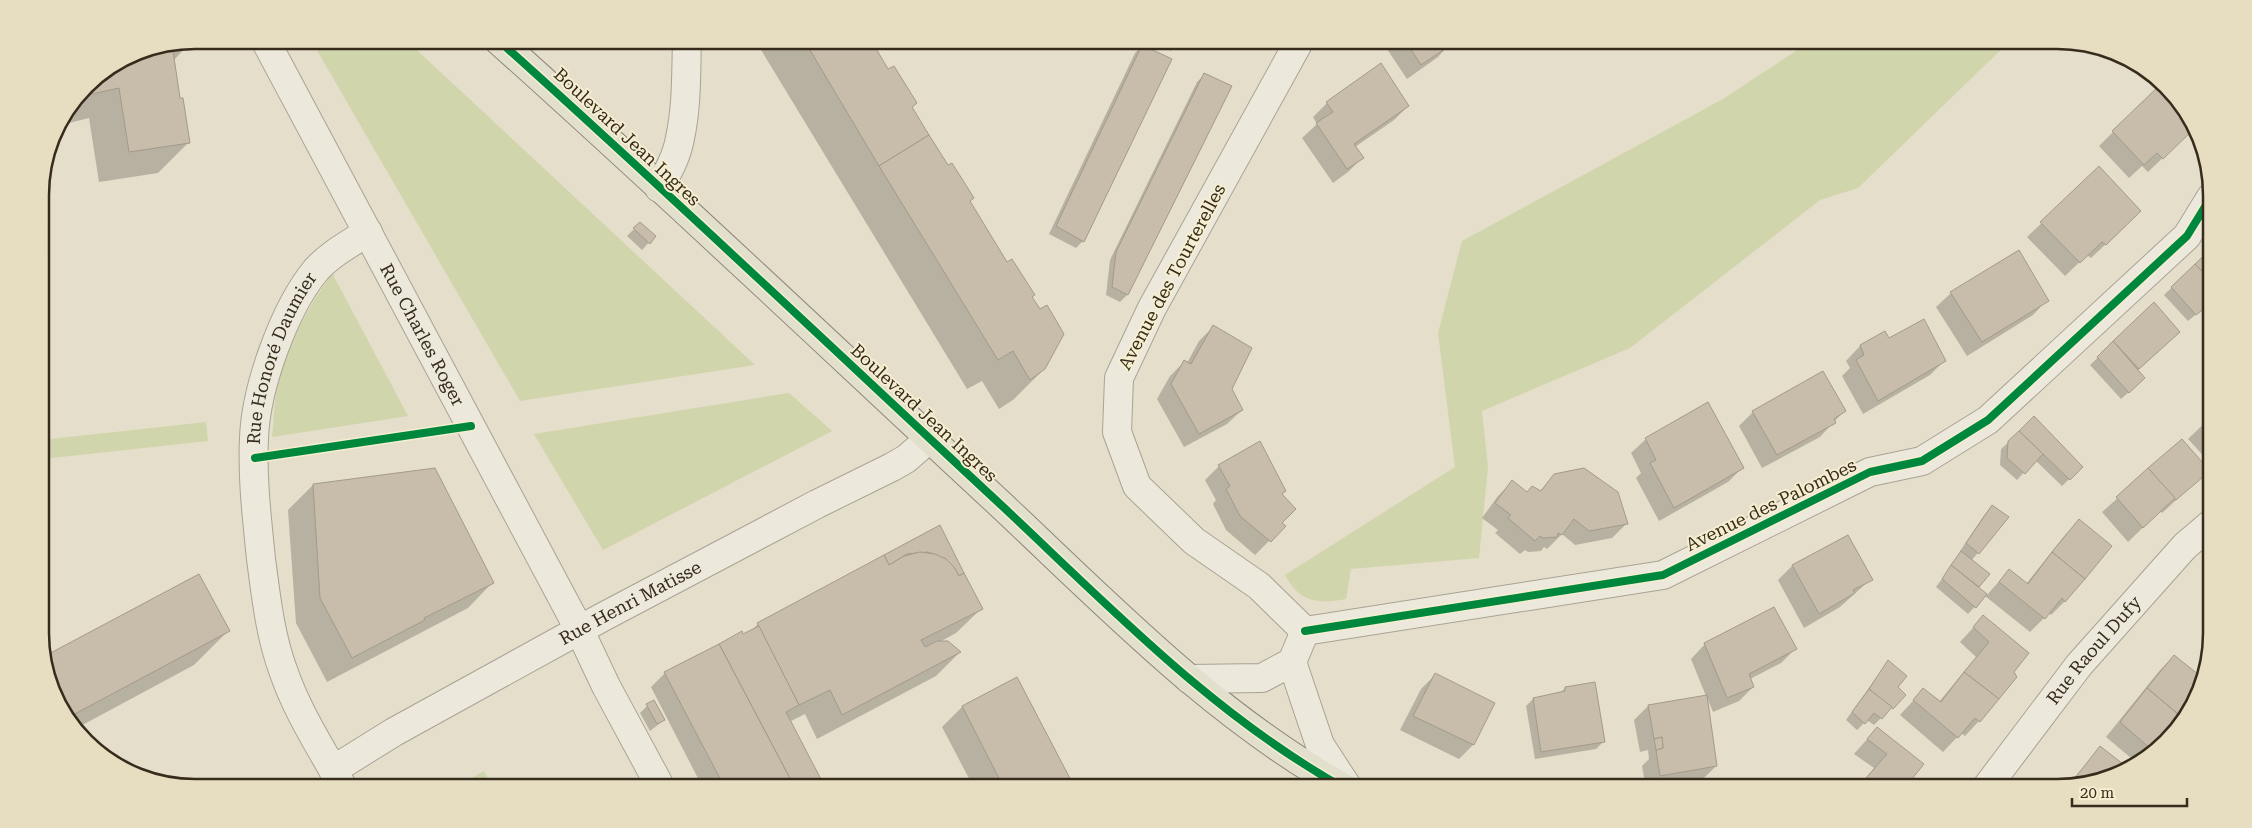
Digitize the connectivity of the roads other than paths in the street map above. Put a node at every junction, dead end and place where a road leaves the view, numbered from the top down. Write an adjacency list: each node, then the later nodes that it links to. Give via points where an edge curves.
1 (270, 49): 7 (street, Rue Charles Roger)
2 (508, 49): 5 (main road, Boulevard Jean Ingres)
3 (687, 49): 5 (street, via 680,139)
4 (1295, 49): 11 (street, Avenue des Tourterelles, via 1152,308 1119,378 1117,432 1137,486 1194,541 1259,586)
5 (659, 188): 8 (main road, Boulevard Jean Ingres)
6 (2203, 210): 11 (street, Avenue des Palombes, via 2187,236 1988,420 1922,461 1870,472 1663,575)
7 (368, 232): 10 (street, Rue Charles Roger); 14 (street, Rue Honoré Daumier, via 318,268 290,310 263,385 254,439 257,520 274,643 293,697)
8 (929, 439): 10 (street, Rue Henri Matisse, via 892,467); 13 (main road, Boulevard Jean Ingres)
9 (2203, 531): 18 (street, Rue Raoul Dufy, via 2185,546 2079,665)
10 (580, 631): 14 (street, Rue Henri Matisse, via 394,732); 15 (street, Rue Charles Roger)
11 (1306, 632): 12 (street)
12 (1292, 662): 13 (street, via 1262,678); 17 (street, via 1320,745)
13 (1189, 680): 16 (main road, Boulevard Jean Ingres, via 1272,743)
14 (338, 779)
15 (656, 779)
16 (1331, 779)
17 (1341, 779)
18 (1993, 779)

